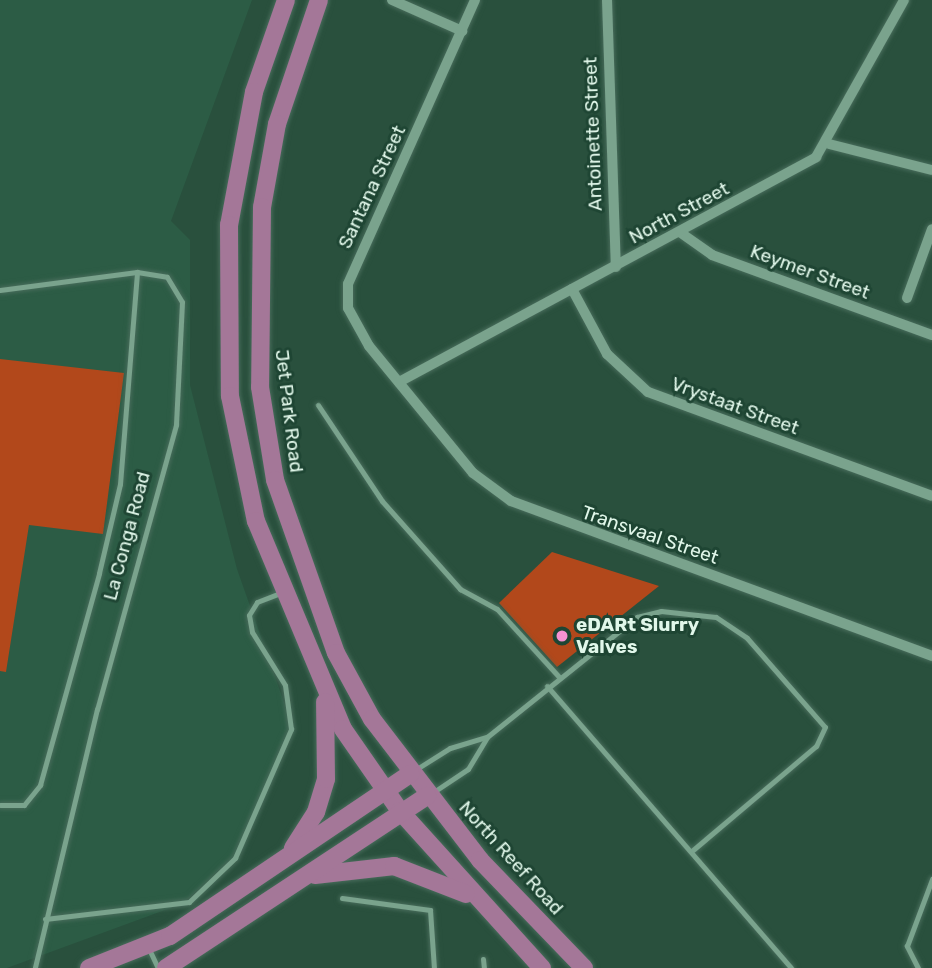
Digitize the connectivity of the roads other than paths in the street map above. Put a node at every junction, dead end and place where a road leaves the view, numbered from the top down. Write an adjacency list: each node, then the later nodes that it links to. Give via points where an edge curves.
1 (286, 0): 21 (main road, via 237,161 226,288 241,461)
2 (319, 0): 27 (main road, Jet Park Road, via 277,124 262,207 260,387 275,480 302,568 336,653)
3 (392, 0): 7 (street)
4 (475, 0): 7 (street, Santana Street)
5 (607, 0): 12 (street, Antoinette Street)
6 (904, 0): 8 (street, North Street)
7 (462, 31): 18 (street, Santana Street, via 348,284 356,325)
8 (829, 144): 9 (street); 11 (street, North Street, via 810,162)
9 (932, 170)
10 (932, 229): 16 (street)
11 (681, 233): 12 (street, North Street); 17 (street, Keymer Street, via 712,255)
12 (616, 267): 14 (street, North Street)
13 (137, 272): 15 (lane, La Conga Road); 30 (lane, via 120,484 99,573 40,785 24,805); 38 (lane, La Conga Road, via 178,286 176,425)
14 (572, 289): 18 (street, North Street); 20 (street, Vrystaat Street, via 607,354 648,392)
15 (0, 290)
16 (906, 298)
17 (932, 335)
18 (399, 382): 22 (street, Transvaal Street, via 473,473 511,501)
19 (318, 405): 23 (lane, via 382,501 460,589 497,609)
20 (932, 496)
21 (281, 593): 25 (main road); 38 (lane, via 257,603 249,615 285,685 291,729 235,858 189,902)
22 (932, 656)
23 (559, 677): 24 (lane); 32 (lane, via 645,613 716,617 747,638 822,717 825,731 816,746)
24 (547, 686): 26 (lane); 32 (lane)
25 (324, 695): 28 (main road); 33 (main road, via 327,779 316,812)
26 (487, 737): 27 (lane, via 450,748); 29 (lane, via 468,769)
27 (410, 774): 28 (main road); 29 (main road, North Reef Road)
28 (385, 790): 31 (main road); 33 (main road)
29 (426, 796): 31 (main road); 48 (main road, North Reef Road)
30 (0, 805)
31 (401, 811): 34 (main road); 37 (main road)
32 (693, 850): 49 (lane)
33 (288, 856): 39 (main road)
34 (301, 879): 37 (main road, via 394,866); 44 (main road)
35 (932, 879): 50 (lane, via 907,946)
36 (342, 898): 45 (lane, via 430,910)
37 (475, 898): 47 (main road)
38 (45, 919): 41 (lane, La Conga Road)
39 (147, 946): 42 (main road); 43 (lane)
40 (483, 959): 46 (lane)
41 (35, 968)
42 (89, 968)
43 (158, 968)
44 (166, 968)
45 (434, 968)
46 (484, 968)
47 (542, 968)
48 (584, 968)
49 (791, 968)
50 (918, 968)

